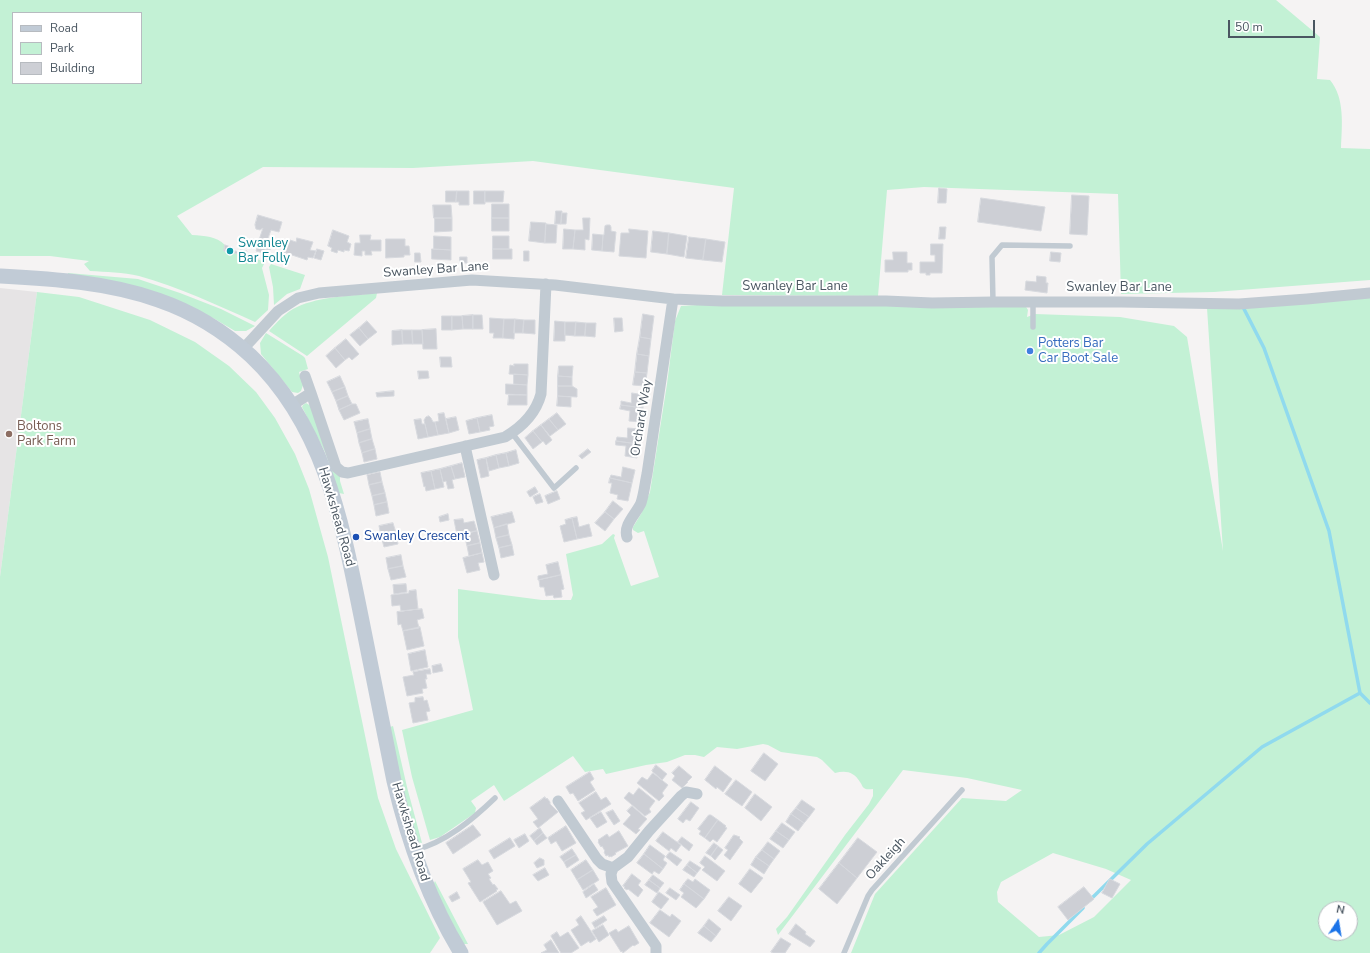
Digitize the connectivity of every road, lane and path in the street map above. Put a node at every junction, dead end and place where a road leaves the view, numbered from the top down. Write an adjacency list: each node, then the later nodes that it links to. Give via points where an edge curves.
1 (1070, 246): 6 (lane, via 1002,245 992,257)
2 (0, 276): 9 (street, Hawkshead Road, via 60,280 116,288 158,300 219,329)
3 (546, 284): 5 (street, Swanley Bar Lane); 9 (street, Swanley Bar Lane, via 472,280 319,293 298,298 278,312); 13 (street, via 541,394 534,413)
4 (1370, 293): 7 (street, Swanley Bar Lane, via 1239,304)
5 (673, 299): 6 (street, Swanley Bar Lane); 16 (street, Orchard Way, via 647,474 641,502 625,532)
6 (993, 302): 7 (street, Swanley Bar Lane)
7 (1033, 302): 8 (lane)
8 (1033, 327)
9 (243, 349): 12 (street, Hawkshead Road, via 264,368)
10 (305, 376): 11 (street)
11 (311, 393): 12 (street); 14 (street, via 336,467 342,472 348,473)
12 (292, 405): 22 (street, Hawkshead Road, via 328,480 341,525 394,781)
13 (512, 433): 14 (street); 15 (lane, via 554,488)
14 (465, 446): 17 (street)
15 (576, 468)
16 (627, 537)
17 (494, 575)
18 (962, 790): 26 (lane, Oakleigh, via 872,890)
19 (697, 794): 23 (street, via 686,792 628,857)
20 (495, 798): 22 (lane, via 477,815 438,842)
21 (558, 801): 23 (street, via 597,859)
22 (413, 850): 25 (street, Hawkshead Road, via 440,916)
23 (613, 868): 24 (street, via 612,882)
24 (656, 950)
25 (461, 953)
26 (844, 953)

